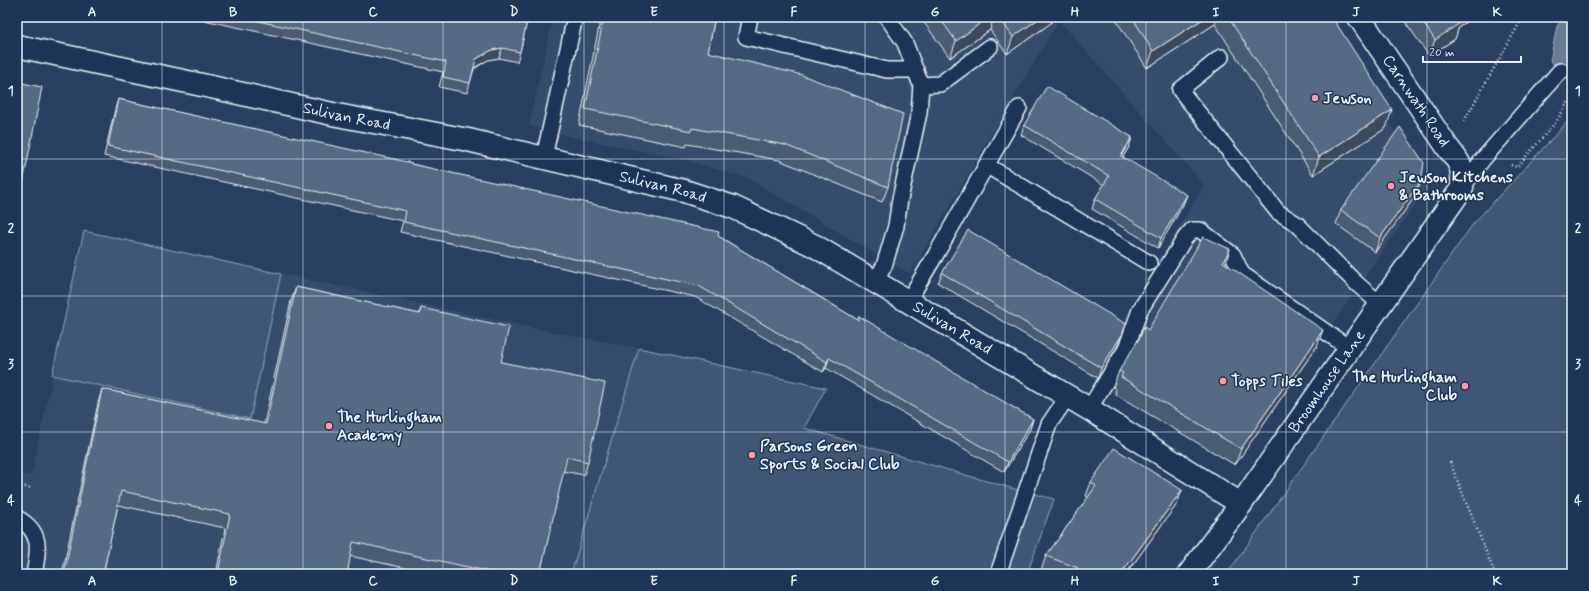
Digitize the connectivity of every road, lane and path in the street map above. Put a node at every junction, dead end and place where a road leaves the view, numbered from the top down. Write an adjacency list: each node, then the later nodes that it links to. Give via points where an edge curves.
1 (575, 17): 16 (lane)
2 (750, 17): 9 (lane, via 746,37 887,70)
3 (887, 17): 9 (lane, via 905,43)
4 (1359, 17): 15 (street, Carnwath Road)
5 (1523, 17): 15 (path)
6 (17, 46): 16 (street, Sulivan Road)
7 (990, 47): 11 (lane, via 940,84)
8 (1221, 57): 22 (lane, via 1180,90 1278,212 1297,224)
9 (916, 70): 11 (lane)
10 (1562, 71): 18 (lane, via 1483,160)
11 (922, 86): 20 (lane, via 896,226 884,266)
12 (1572, 96): 14 (path)
13 (1019, 108): 17 (lane)
14 (1556, 122)
15 (1448, 148): 18 (street, Carnwath Road, via 1460,164 1463,174)
16 (544, 157): 20 (street, Sulivan Road, via 684,191 733,207 815,246)
17 (986, 166): 19 (lane); 21 (lane)
18 (1462, 188): 22 (street, Broomhouse Lane)
19 (1149, 263)
20 (876, 282): 21 (street, Sulivan Road)
21 (908, 301): 24 (street, Sulivan Road)
22 (1380, 304): 23 (street, Broomhouse Lane)
23 (1349, 348): 25 (lane, via 1242,274 1233,255 1200,230 1192,230 1140,310 1126,349); 29 (street, Broomhouse Lane)
24 (1068, 396): 25 (street, Sulivan Road); 32 (lane, via 1049,424)
25 (1089, 409): 29 (street, Sulivan Road)
26 (1450, 462): 34 (path)
27 (17, 485): 28 (path)
28 (30, 488)
29 (1241, 504): 33 (street, Broomhouse Lane)
30 (17, 518): 31 (lane, via 24,521 33,531 37,543 38,555)
31 (34, 574)
32 (998, 574)
33 (1189, 574)
34 (1495, 574)

